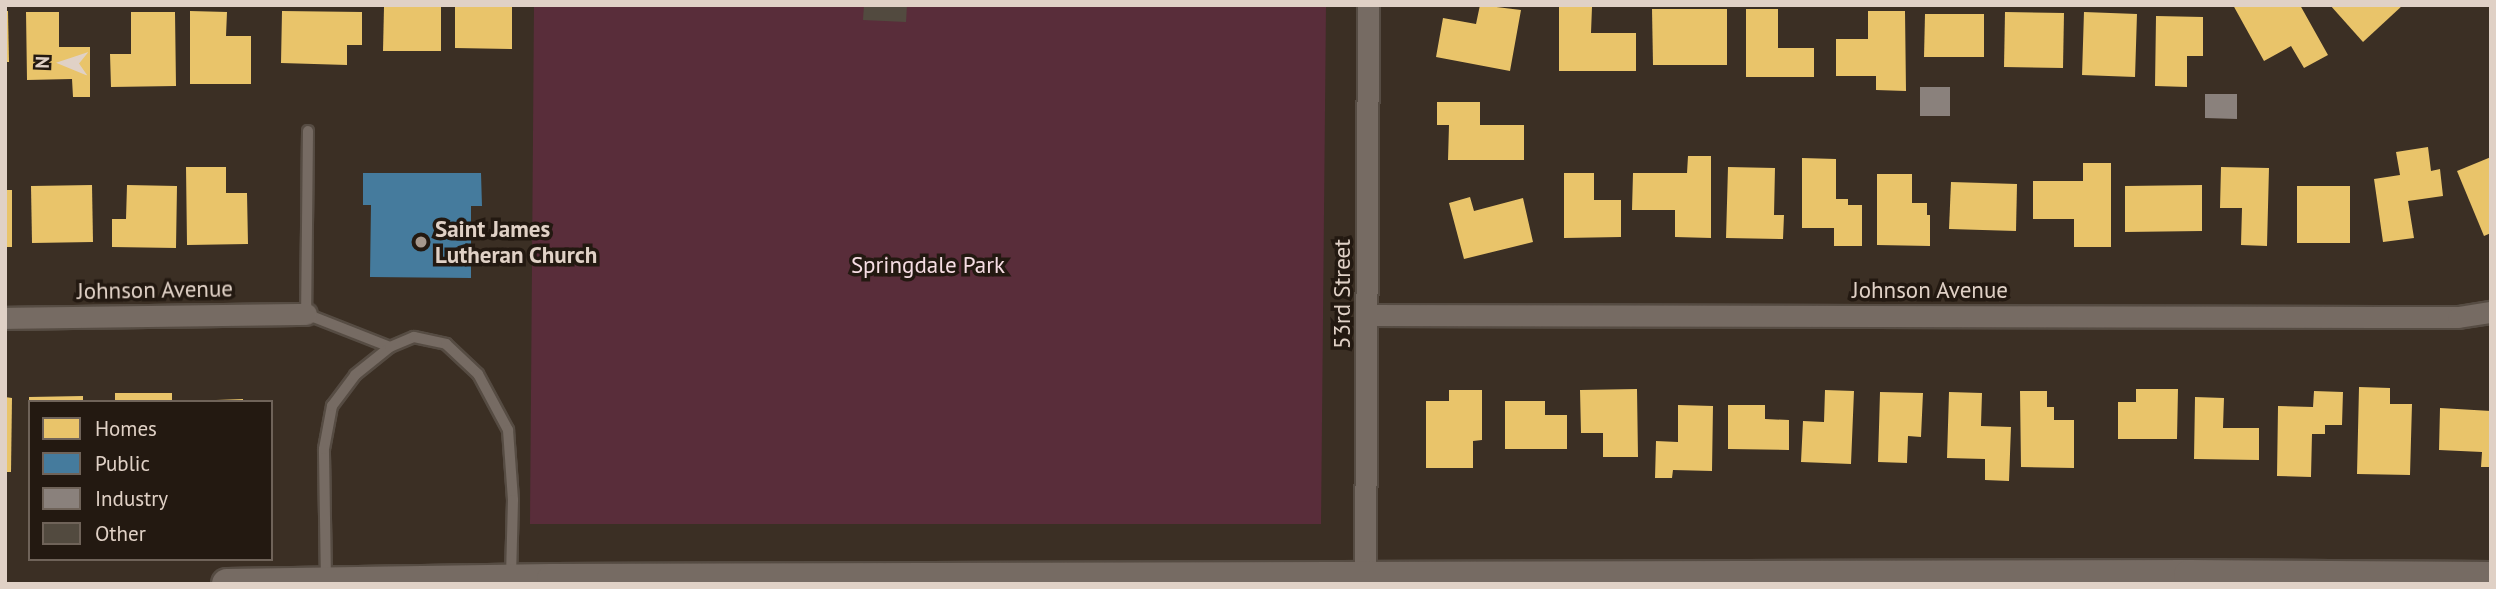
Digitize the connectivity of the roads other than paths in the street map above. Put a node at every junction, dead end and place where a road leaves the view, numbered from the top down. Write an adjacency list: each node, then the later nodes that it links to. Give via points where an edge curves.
1 (1368, 5): 5 (street, 53rd Street)
2 (308, 131): 4 (lane)
3 (2491, 312): 5 (street, Johnson Avenue, via 2458,317)
4 (306, 314): 6 (street, Johnson Avenue); 7 (lane)
5 (1369, 315): 11 (street, 53rd Street)
6 (5, 318)
7 (390, 347): 9 (lane, via 414,337 446,344 478,374 508,430 513,500); 12 (lane, via 355,375 332,406 324,449)
8 (2491, 578): 10 (main road)
9 (511, 579): 11 (main road); 12 (main road)
10 (2189, 579): 11 (main road)
11 (1365, 580)
12 (326, 582): 13 (main road)
13 (226, 584)

